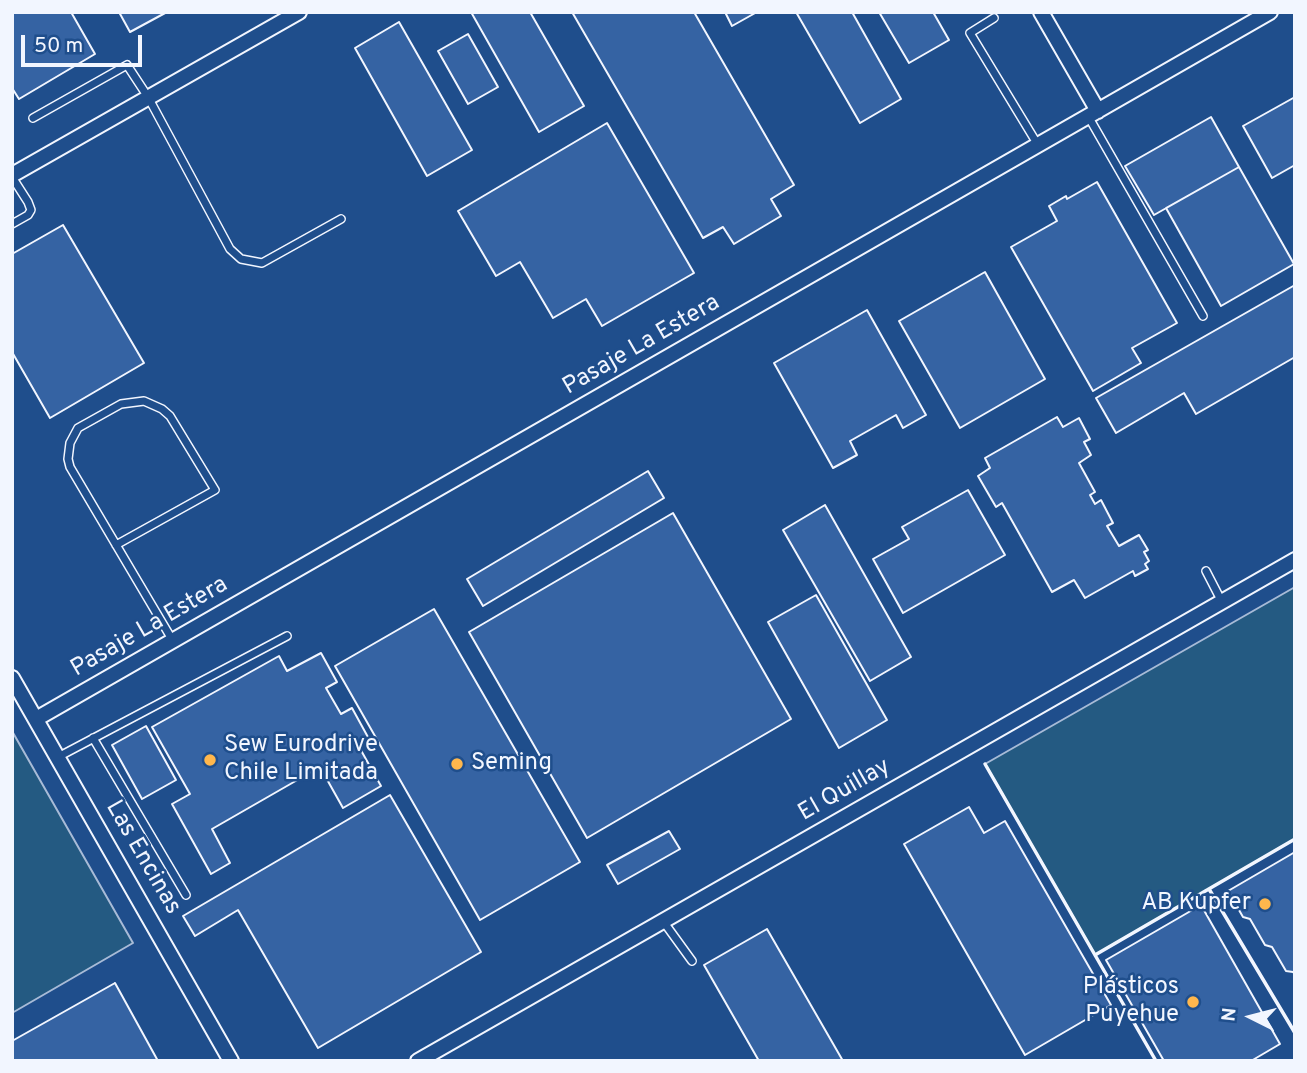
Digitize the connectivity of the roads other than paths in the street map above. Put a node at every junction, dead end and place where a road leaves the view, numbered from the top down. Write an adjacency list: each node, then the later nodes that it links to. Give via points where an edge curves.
1 (299, 12): 5 (street)
2 (1041, 12): 6 (street)
3 (1270, 12): 6 (street, Pasaje La Estera)
4 (994, 18): 8 (lane, via 970,33)
5 (148, 97): 7 (lane, via 127,65); 9 (street); 10 (lane, via 230,248 241,259 262,263)
6 (1093, 114): 8 (street, Pasaje La Estera); 12 (lane)
7 (33, 118)
8 (1038, 145): 18 (street, Pasaje La Estera)
9 (12, 176): 11 (lane, via 30,211)
10 (341, 219)
11 (12, 224)
12 (1203, 316)
13 (116, 545): 13 (lane, via 70,467 68,451 78,428 121,404 144,401 170,416 215,490); 18 (lane)
14 (1295, 560): 16 (street, El Quillay)
15 (1206, 571): 16 (lane)
16 (1222, 602): 24 (street, El Quillay)
17 (287, 636): 21 (lane)
18 (173, 641): 20 (street, Pasaje La Estera)
19 (12, 678): 20 (street, Las Encinas)
20 (36, 719): 22 (street, Las Encinas)
21 (93, 738): 22 (lane); 23 (lane)
22 (58, 757): 26 (street, Las Encinas)
23 (186, 895)
24 (663, 921): 25 (lane); 27 (street, El Quillay)
25 (692, 961)
26 (232, 1061)
27 (418, 1061)

